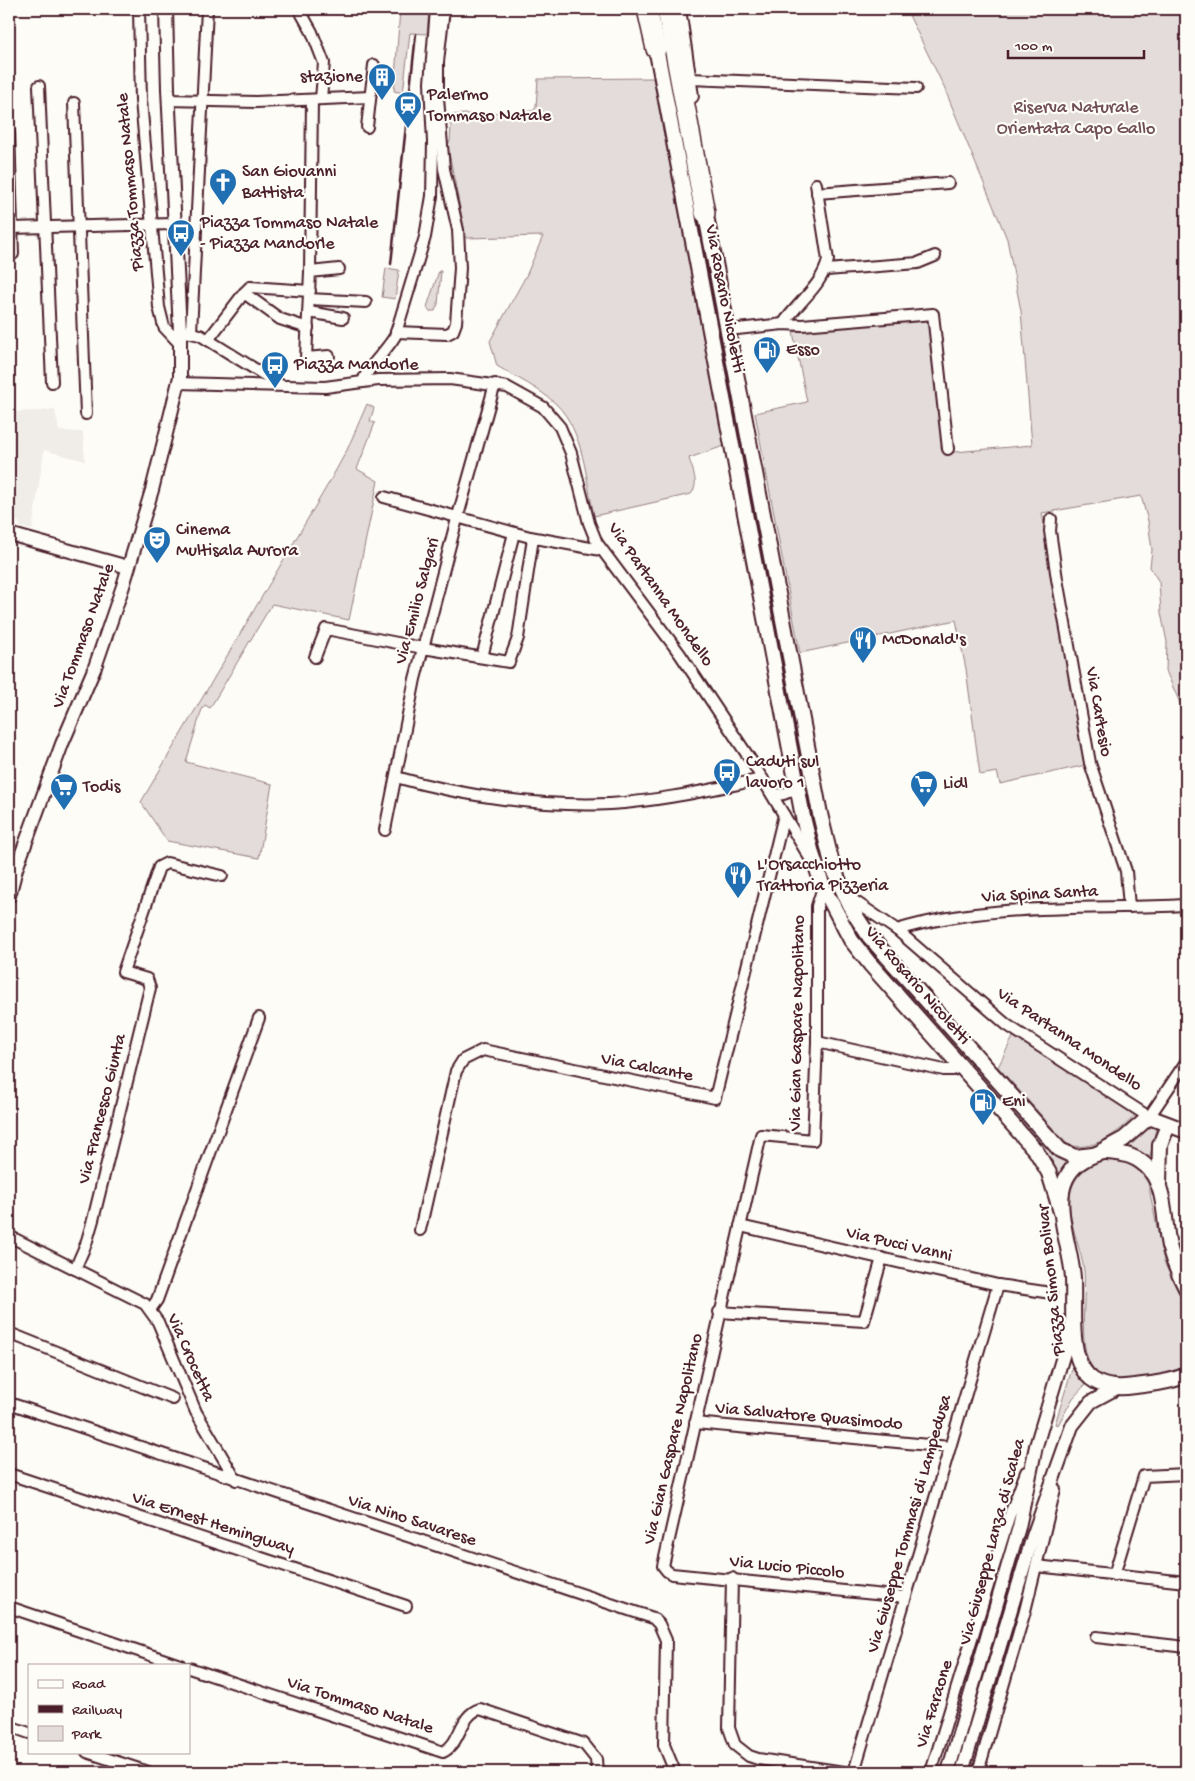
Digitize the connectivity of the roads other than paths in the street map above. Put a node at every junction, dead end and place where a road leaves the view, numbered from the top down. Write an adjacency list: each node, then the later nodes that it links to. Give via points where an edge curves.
1 (139, 9): 24 (street, Piazza Tommaso Natale, via 141,100)
2 (166, 9): 17 (street)
3 (207, 9): 18 (street)
4 (299, 9): 16 (street, via 324,63)
5 (436, 9): 43 (street, via 430,83 433,142 431,203 425,237)
6 (444, 9): 43 (street, via 438,98 444,169 459,238 456,323 453,331 447,334)
7 (648, 9): 10 (highway)
8 (667, 9): 23 (highway)
9 (678, 9): 12 (main road, Via Rosario Nicoletti)
10 (656, 49): 65 (main road, Via Rosario Nicoletti)
11 (374, 65): 15 (street)
12 (690, 79): 14 (street); 23 (main road, Via Rosario Nicoletti)
13 (39, 86): 27 (street)
14 (916, 88)
15 (370, 97): 16 (street); 20 (street)
16 (316, 99): 18 (street); 33 (street)
17 (168, 100): 18 (street); 25 (street)
18 (202, 101): 42 (street)
19 (74, 103): 26 (street)
20 (367, 127)
21 (9, 132): 28 (street)
22 (948, 183): 32 (street, via 817,189 828,260)
23 (705, 213): 41 (main road, Via Rosario Nicoletti)
24 (152, 224): 25 (street); 26 (street); 45 (street, Piazza Tommaso Natale, via 159,307 164,327)
25 (174, 224): 42 (street)
26 (78, 226): 27 (street); 54 (street)
27 (46, 227): 28 (street); 49 (street)
28 (11, 228): 29 (street)
29 (12, 254)
30 (934, 256): 32 (street, via 918,263)
31 (339, 269): 33 (street)
32 (826, 270): 39 (street)
33 (310, 272): 35 (street)
34 (244, 293): 35 (street, via 250,287); 40 (street, via 280,319); 44 (street)
35 (309, 295): 36 (street); 37 (street)
36 (366, 302)
37 (308, 312): 38 (street); 40 (street)
38 (343, 318)
39 (783, 324): 41 (street); 55 (street, via 933,314)
40 (308, 328): 46 (street, via 306,358)
41 (728, 330): 64 (main road, Via Rosario Nicoletti)
42 (186, 332): 44 (street); 45 (street)
43 (396, 332): 47 (street)
44 (208, 340): 53 (street)
45 (180, 344): 51 (street)
46 (329, 356)
47 (380, 359): 48 (street); 50 (street, via 367,372)
48 (378, 380): 50 (street, Via Partanna Mondello); 52 (street, Via Partanna Mondello, via 450,378)
49 (52, 382)
50 (363, 382): 53 (street, Via Partanna Mondello, via 325,387)
51 (178, 384): 53 (street); 63 (street, Via Tommaso Natale, via 152,490)
52 (495, 384): 57 (street, Via Emilio Salgari); 62 (street, Via Partanna Mondello, via 532,399 560,427 571,453 589,523)
53 (282, 386)
54 (86, 414)
55 (948, 449)
56 (384, 497): 57 (street)
57 (457, 518): 59 (street); 68 (street, Via Emilio Salgari)
58 (1051, 519): 83 (street, Via Cartesio, via 1057,579 1090,763 1126,871)
59 (514, 533): 61 (street); 70 (street)
60 (9, 534): 63 (street)
61 (533, 538): 62 (street); 70 (street, via 518,638 510,662)
62 (601, 550): 72 (street, Via Partanna Mondello, via 680,654)
63 (128, 567): 81 (street, Via Tommaso Natale, via 101,649 16,869)
64 (778, 592): 65 (main road, via 774,612 765,606); 67 (main road, Via Rosario Nicoletti)
65 (761, 596): 66 (main road, Via Rosario Nicoletti)
66 (769, 642): 67 (main road, via 773,635 780,633); 73 (main road, Via Rosario Nicoletti)
67 (788, 645): 80 (main road, Via Rosario Nicoletti, via 825,841)
68 (423, 648): 69 (street, via 326,629); 70 (street); 71 (street, Via Emilio Salgari)
69 (315, 657)
70 (482, 657)
71 (396, 777): 72 (street, via 478,796 572,804 610,804 668,797); 76 (street, Via Emilio Salgari)
72 (763, 779): 74 (street, Via Partanna Mondello)
73 (796, 782): 74 (street, via 786,794 780,796); 77 (main road, Via Rosario Nicoletti)
74 (770, 791): 75 (street, Via Partanna Mondello)
75 (784, 815): 77 (street, Via Partanna Mondello); 96 (street, Via Calcante, via 715,1098 483,1050 464,1060 456,1071)
76 (386, 830)
77 (816, 870): 79 (main road, Via Rosario Nicoletti)
78 (222, 876): 100 (street, Via Francesco Giunta, via 172,864 160,867 123,972 147,979 150,988 93,1220)
79 (823, 887): 86 (street, Via Gian Gaspare Napolitano, via 816,914); 88 (main road, Via Rosario Nicoletti, via 839,920 864,958)
80 (844, 894): 84 (street, Via Partanna Mondello); 92 (main road, Via Rosario Nicoletti, via 878,948 1054,1144 1075,1156)
81 (9, 896)
82 (1186, 904): 83 (street, Via Spina Santa)
83 (1129, 907): 84 (street, Via Spina Santa, via 1027,910 931,919)
84 (897, 930): 89 (street, Via Partanna Mondello, via 1007,1025)
85 (259, 1018): 105 (street, via 157,1300)
86 (817, 1042): 88 (street, via 944,1070); 95 (street, Via Gian Gaspare Napolitano, via 813,1140 761,1135)
87 (1186, 1062): 89 (street)
88 (960, 1066): 94 (main road, Via Rosario Nicoletti, via 1036,1151 1049,1173)
89 (1150, 1117): 90 (main road, Via Partanna Mondello); 92 (main road, Piazza Simon Bolivar, via 1124,1139)
90 (1168, 1125): 91 (main road, Via Partanna Mondello); 93 (main road, via 1159,1154)
91 (1186, 1131)
92 (1098, 1153): 93 (main road, via 1121,1153 1136,1158 1150,1170); 94 (main road, Piazza Simon Bolivar, via 1080,1162 1070,1174 1061,1197)
93 (1159, 1189): 99 (main road)
94 (1061, 1212): 107 (main road, Piazza Simon Bolivar, via 1073,1272)
95 (740, 1226): 98 (street, Via Pucci Vanni); 106 (street, Via Gian Gaspare Napolitano)
96 (420, 1230)
97 (9, 1236): 100 (street, Via Crocetta)
98 (882, 1258): 102 (street, Via Pucci Vanni); 106 (street, Via Gian Gaspare Napolitano, via 864,1322)
99 (1176, 1267): 101 (street); 103 (main road)
100 (75, 1268): 105 (street, Via Crocetta)
101 (1186, 1282)
102 (998, 1285): 104 (street, Via Pucci Vanni); 115 (street, Via Giuseppe Tommasi di Lampedusa)
103 (1186, 1288)
104 (1051, 1293)
105 (150, 1310): 119 (street, Via Crocetta, via 196,1412)
106 (719, 1312): 113 (street, Via Gian Gaspare Napolitano)
107 (1073, 1322): 110 (main road, Piazza Simon Bolivar, via 1080,1366 1098,1384); 114 (street, Via Giuseppe Lanza di Scalea)
108 (9, 1332): 111 (street, Via Crocetta)
109 (1182, 1377): 110 (main road)
110 (1116, 1389): 116 (street, Via Giuseppe Lanza di Scalea, via 1099,1396 1081,1412 1072,1426)
111 (173, 1399)
112 (9, 1403): 119 (street, Via Nino Savarese)
113 (695, 1423): 115 (street, Via Salvatore Quasimodo); 121 (street, Via Gian Gaspare Napolitano, via 663,1563)
114 (1036, 1446): 140 (street, Via Faraone, via 1009,1517); 141 (street, Via Giuseppe Lanza di Scalea, via 1019,1527)
115 (950, 1447): 125 (street, Via Giuseppe Tommasi di Lampedusa)
116 (1062, 1458): 120 (street, Via Giuseppe Lanza di Scalea); 142 (street, Via Giuseppe Lanza di Scalea, via 1024,1565)
117 (9, 1474): 126 (street, Via Ernest Hemingway)
118 (1186, 1474): 122 (street, via 1144,1476)
119 (236, 1480): 137 (street, Via Nino Savarese, via 653,1618 666,1640 664,1745)
120 (1036, 1566): 122 (street); 143 (street, Via Giuseppe Lanza di Scalea)
121 (667, 1571): 123 (street, Via Lucio Piccolo)
122 (1114, 1575): 124 (street)
123 (732, 1578): 125 (street, Via Lucio Piccolo); 138 (street, via 729,1728 735,1745 758,1759)
124 (1186, 1582)
125 (905, 1597): 139 (street, Via Giuseppe Tommasi di Lampedusa)
126 (406, 1606)
127 (9, 1607): 130 (street)
128 (1096, 1637): 129 (street)
129 (1186, 1647)
130 (177, 1664)
131 (190, 1668): 136 (street, Via Tommaso Natale, via 443,1752 450,1749 468,1716 480,1710 584,1744 596,1759)
132 (9, 1726): 133 (street)
133 (28, 1733)
134 (93, 1754): 135 (street)
135 (148, 1772)
136 (597, 1772)
137 (675, 1772)
138 (844, 1772)
139 (854, 1772)
140 (931, 1772)
141 (948, 1772)
142 (962, 1772)
143 (978, 1772)

